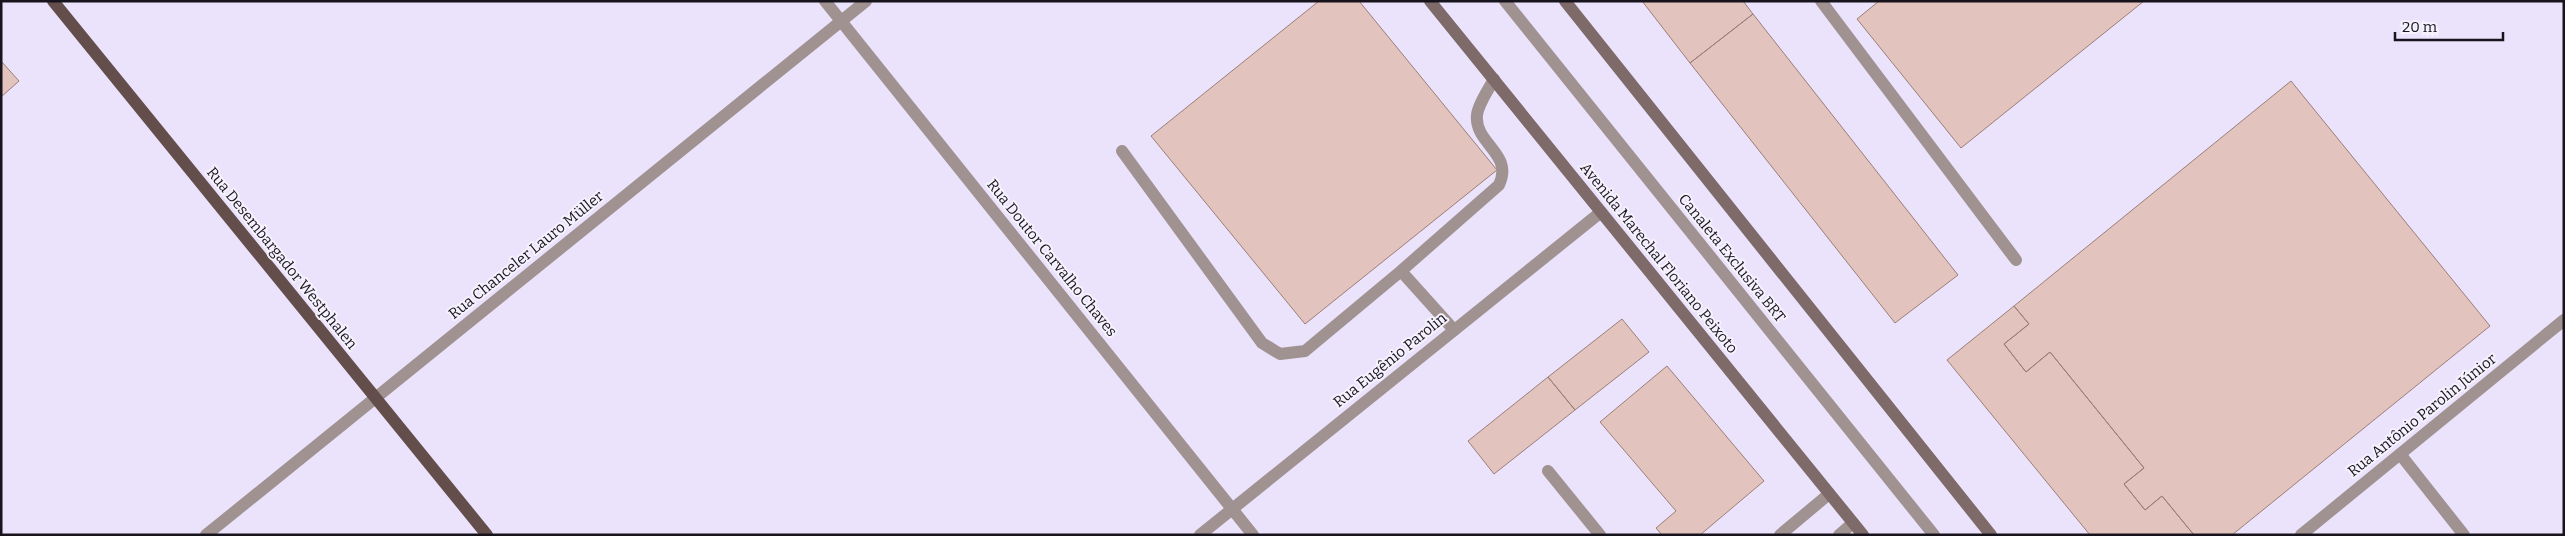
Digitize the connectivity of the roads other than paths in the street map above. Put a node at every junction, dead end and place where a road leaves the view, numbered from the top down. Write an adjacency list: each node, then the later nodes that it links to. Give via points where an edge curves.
1 (52, 1): 16 (main road, Rua Desembargador Westphalen)
2 (825, 1): 8 (street, Rua Doutor Carvalho Chaves)
3 (866, 1): 8 (street, Rua Chanceler Lauro Müller)
4 (1430, 1): 9 (street, Avenida Marechal Floriano Peixoto)
5 (1505, 1): 30 (street, Canaleta Exclusiva BRT)
6 (1566, 1): 31 (street)
7 (1820, 1): 12 (street)
8 (841, 21): 16 (street, Rua Chanceler Lauro Müller); 20 (street, Rua Doutor Carvalho Chaves)
9 (1494, 79): 11 (street, Avenida Marechal Floriano Peixoto); 13 (street, via 1477,114 1478,126 1500,160 1504,174 1499,185)
10 (1122, 151): 13 (street, via 1262,343 1280,354 1305,351)
11 (1601, 212): 15 (street, Rua Eugênio Parolin); 19 (street, Avenida Marechal Floriano Peixoto)
12 (2016, 260)
13 (1401, 271): 15 (street)
14 (2564, 320): 17 (street, Rua Antônio Parolin Júnior)
15 (1454, 330): 20 (street, Rua Eugênio Parolin)
16 (376, 398): 22 (street, Rua Chanceler Lauro Müller); 23 (main road, Rua Desembargador Westphalen)
17 (2400, 454): 32 (street, Rua Antônio Parolin Júnior); 33 (street)
18 (1548, 471): 26 (street)
19 (1829, 494): 21 (street, Avenida Marechal Floriano Peixoto); 27 (street)
20 (1232, 509): 24 (street, Rua Eugênio Parolin); 25 (street, Rua Doutor Carvalho Chaves)
21 (1853, 523): 28 (street); 29 (street, Avenida Marechal Floriano Peixoto)
22 (206, 535)
23 (487, 535)
24 (1200, 535)
25 (1253, 535)
26 (1600, 535)
27 (1780, 535)
28 (1839, 535)
29 (1863, 535)
30 (1934, 535)
31 (1991, 535)
32 (2301, 535)
33 (2464, 535)

